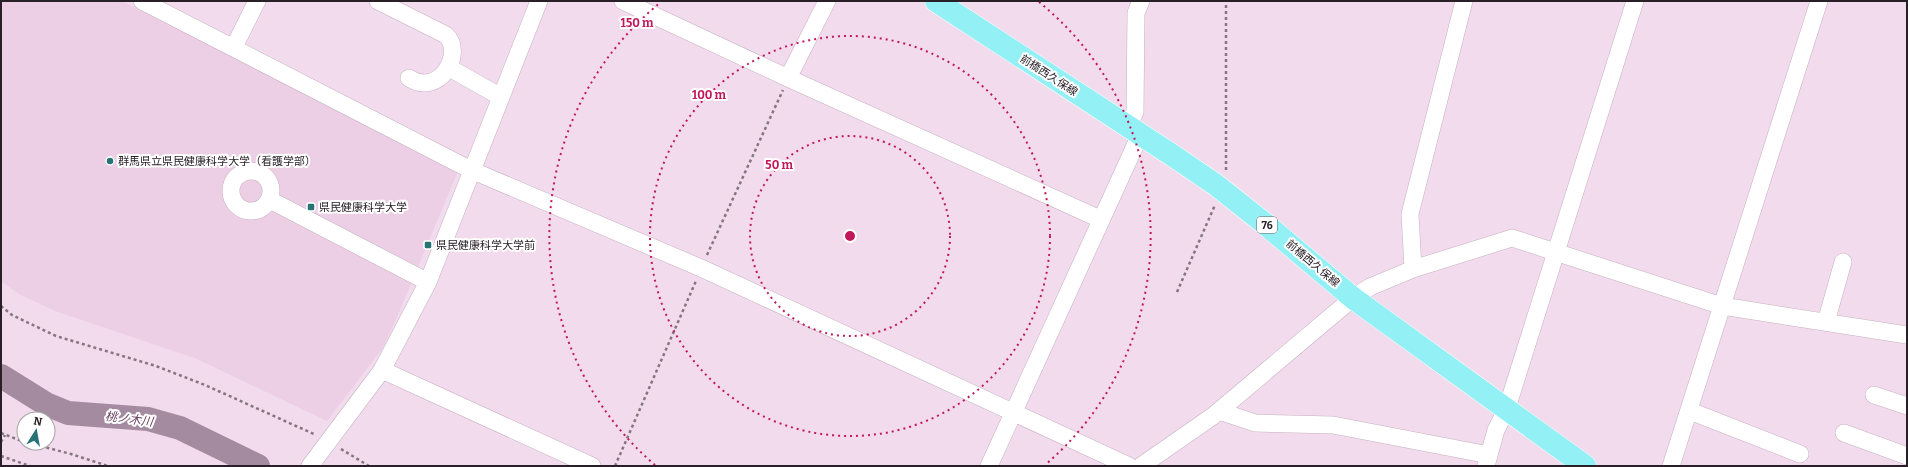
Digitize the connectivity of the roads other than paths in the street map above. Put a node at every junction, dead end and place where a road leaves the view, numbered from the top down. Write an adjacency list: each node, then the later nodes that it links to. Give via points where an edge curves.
1 (142, 1): 12 (street)
2 (257, 1): 12 (street)
3 (378, 1): 13 (street, via 446,35 451,41 452,51)
4 (539, 1): 16 (street)
5 (623, 1): 15 (street)
6 (827, 1): 15 (street)
7 (936, 1): 17 (main road, 前橋西久保線 / 76)
8 (1464, 1): 23 (street, via 1410,214)
9 (1635, 1): 21 (street)
10 (1819, 1): 26 (street)
11 (1137, 2): 17 (street)
12 (234, 47): 18 (street)
13 (448, 67): 14 (street, via 442,76 431,83 419,84); 16 (street)
14 (409, 78)
15 (788, 78): 20 (street)
16 (501, 96): 18 (street)
17 (1134, 131): 20 (street); 25 (main road, 前橋西久保線 / 76, via 1172,154 1221,190)
18 (471, 170): 24 (street); 35 (street, via 701,268)
19 (270, 200): 24 (street)
20 (1100, 219): 35 (street)
21 (1555, 252): 23 (street, via 1512,238); 26 (street); 32 (street)
22 (1843, 262): 27 (street)
23 (1413, 269): 25 (street, via 1370,286)
24 (428, 282): 29 (street)
25 (1353, 298): 32 (main road, 前橋西久保線 / 76); 33 (street)
26 (1722, 306): 27 (street); 34 (street)
27 (1826, 322): 28 (street)
28 (1907, 335)
29 (382, 370): 40 (street); 41 (street)
30 (1874, 395): 31 (street)
31 (1907, 406)
32 (1506, 408): 39 (street); 45 (main road, 前橋西久保線 / 76)
33 (1219, 411): 39 (street, via 1255,423 1333,425); 44 (street)
34 (1690, 411): 37 (street); 46 (street)
35 (1013, 413): 42 (street); 43 (street)
36 (1844, 433): 38 (street)
37 (1800, 454)
38 (1907, 456)
39 (1487, 460)
40 (310, 466)
41 (592, 466)
42 (989, 466)
43 (1130, 466)
44 (1141, 466)
45 (1585, 466)
46 (1671, 466)

